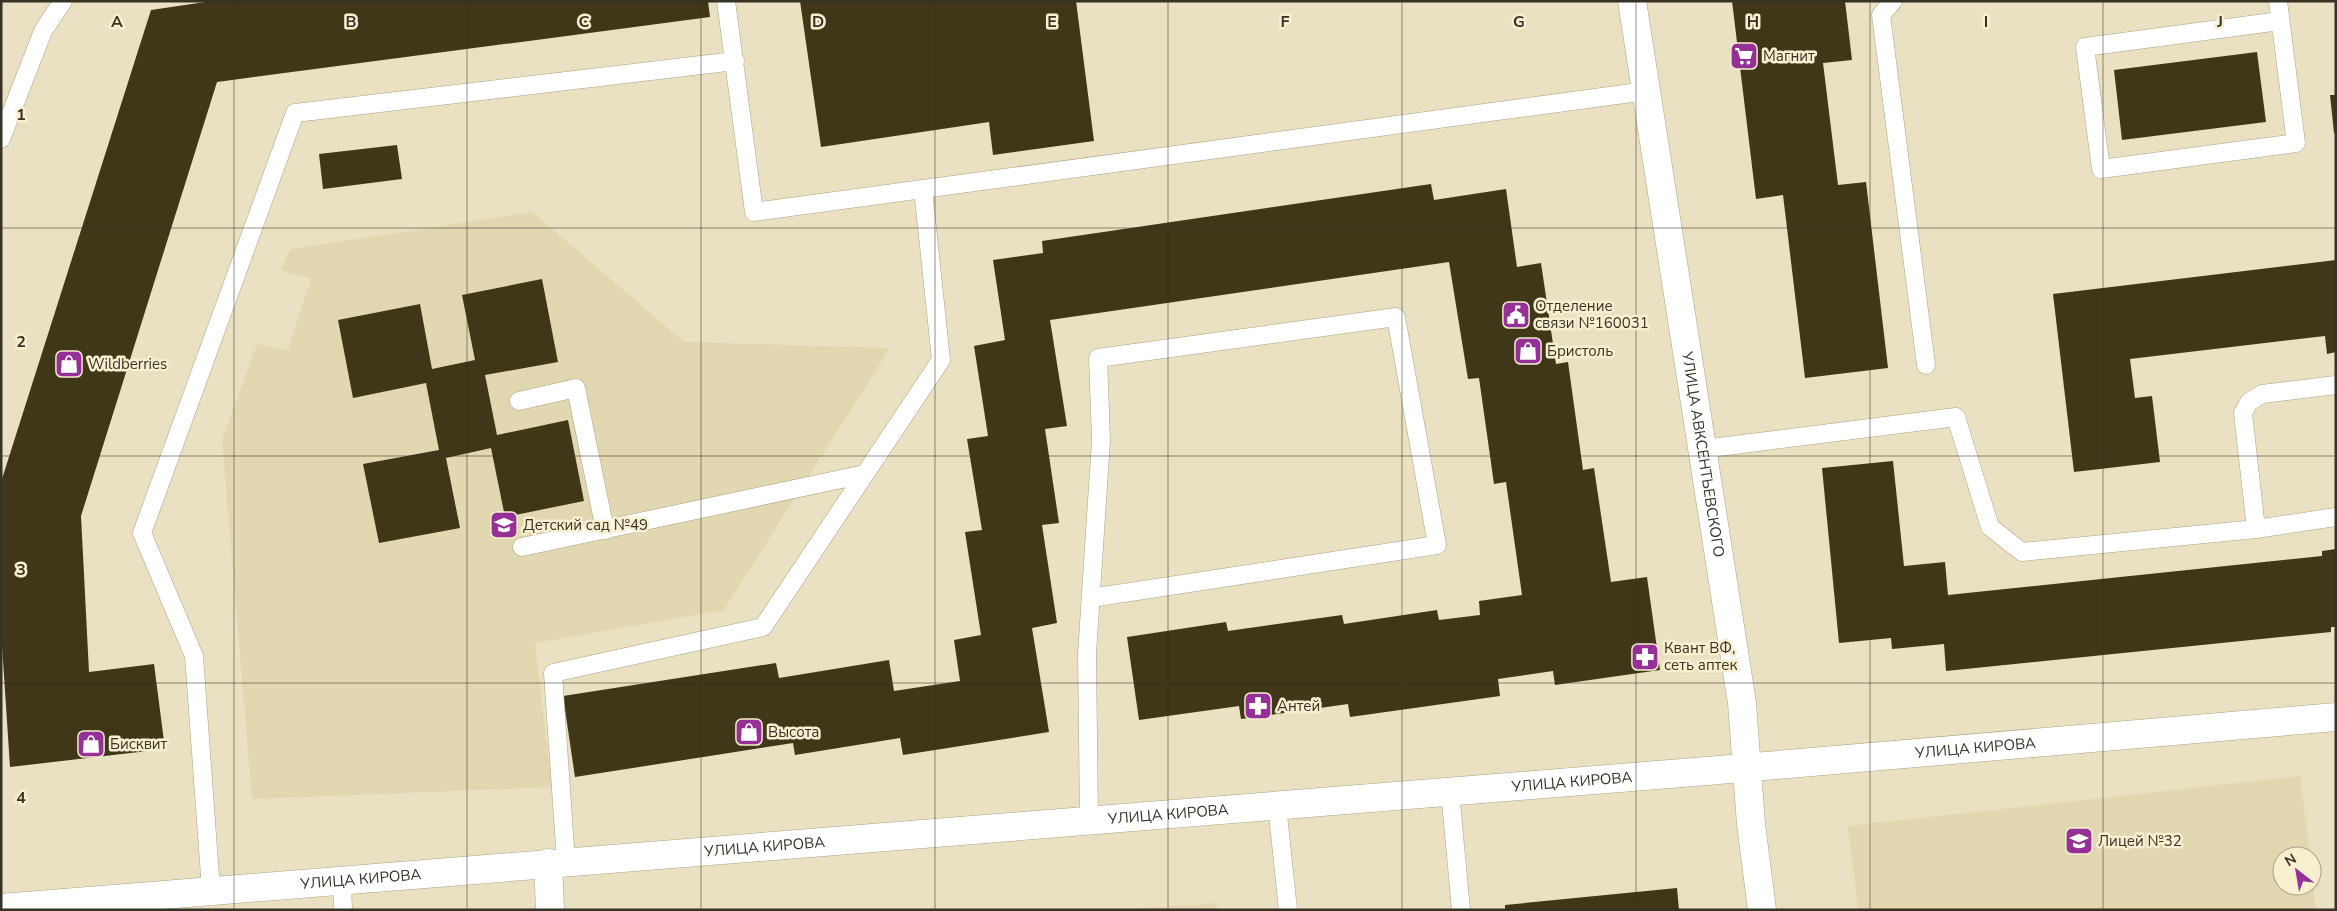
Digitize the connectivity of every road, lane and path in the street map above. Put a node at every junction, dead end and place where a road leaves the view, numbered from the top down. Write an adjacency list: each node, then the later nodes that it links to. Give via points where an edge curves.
1 (63, 1): 9 (lane, via 43,31)
2 (726, 1): 7 (lane)
3 (1632, 1): 8 (street, УЛИЦА АВКСЕНТЬЕВСКОГО)
4 (1893, 1): 11 (lane, via 1881,15)
5 (2278, 1): 6 (lane)
6 (2280, 21): 6 (lane, via 2296,143 2101,169 2085,47)
7 (734, 61): 10 (lane, via 754,212); 28 (lane, via 295,113 142,533 194,656)
8 (1646, 91): 10 (lane); 14 (street, УЛИЦА АВКСЕНТЬЕВСКОГО)
9 (1, 139)
10 (923, 189): 15 (lane, via 941,360)
11 (1926, 365)
12 (2336, 385): 17 (lane, via 2262,394 2249,402 2243,413)
13 (519, 401): 18 (lane, via 576,388)
14 (1702, 449): 17 (lane, via 1956,417 1990,527 2022,552); 22 (street, УЛИЦА АВКСЕНТЬЕВСКОГО, via 1742,703)
15 (865, 474): 18 (lane); 26 (lane, via 763,627 553,673)
16 (2336, 517): 17 (lane)
17 (2256, 529)
18 (605, 530): 19 (lane)
19 (522, 547)
20 (1091, 598): 20 (lane, via 1101,440 1098,358 1396,317 1437,545); 25 (lane, via 1087,654)
21 (2336, 717): 22 (street, УЛИЦА КИРОВА)
22 (1747, 767): 23 (street, УЛИЦА КИРОВА); 35 (street, УЛИЦА АВКСЕНТЬЕВСКОГО)
23 (1450, 791): 24 (street, УЛИЦА КИРОВА); 34 (lane)
24 (1277, 805): 25 (street, УЛИЦА КИРОВА); 33 (lane)
25 (1089, 820): 26 (street, УЛИЦА КИРОВА)
26 (557, 862): 27 (street, УЛИЦА КИРОВА); 32 (street)
27 (342, 880): 28 (street, УЛИЦА КИРОВА); 31 (lane)
28 (210, 890): 29 (street, УЛИЦА КИРОВА)
29 (54, 906): 30 (street, УЛИЦА КИРОВА)
30 (1, 908)
31 (343, 910)
32 (550, 910)
33 (1288, 910)
34 (1461, 910)
35 (1762, 910)

